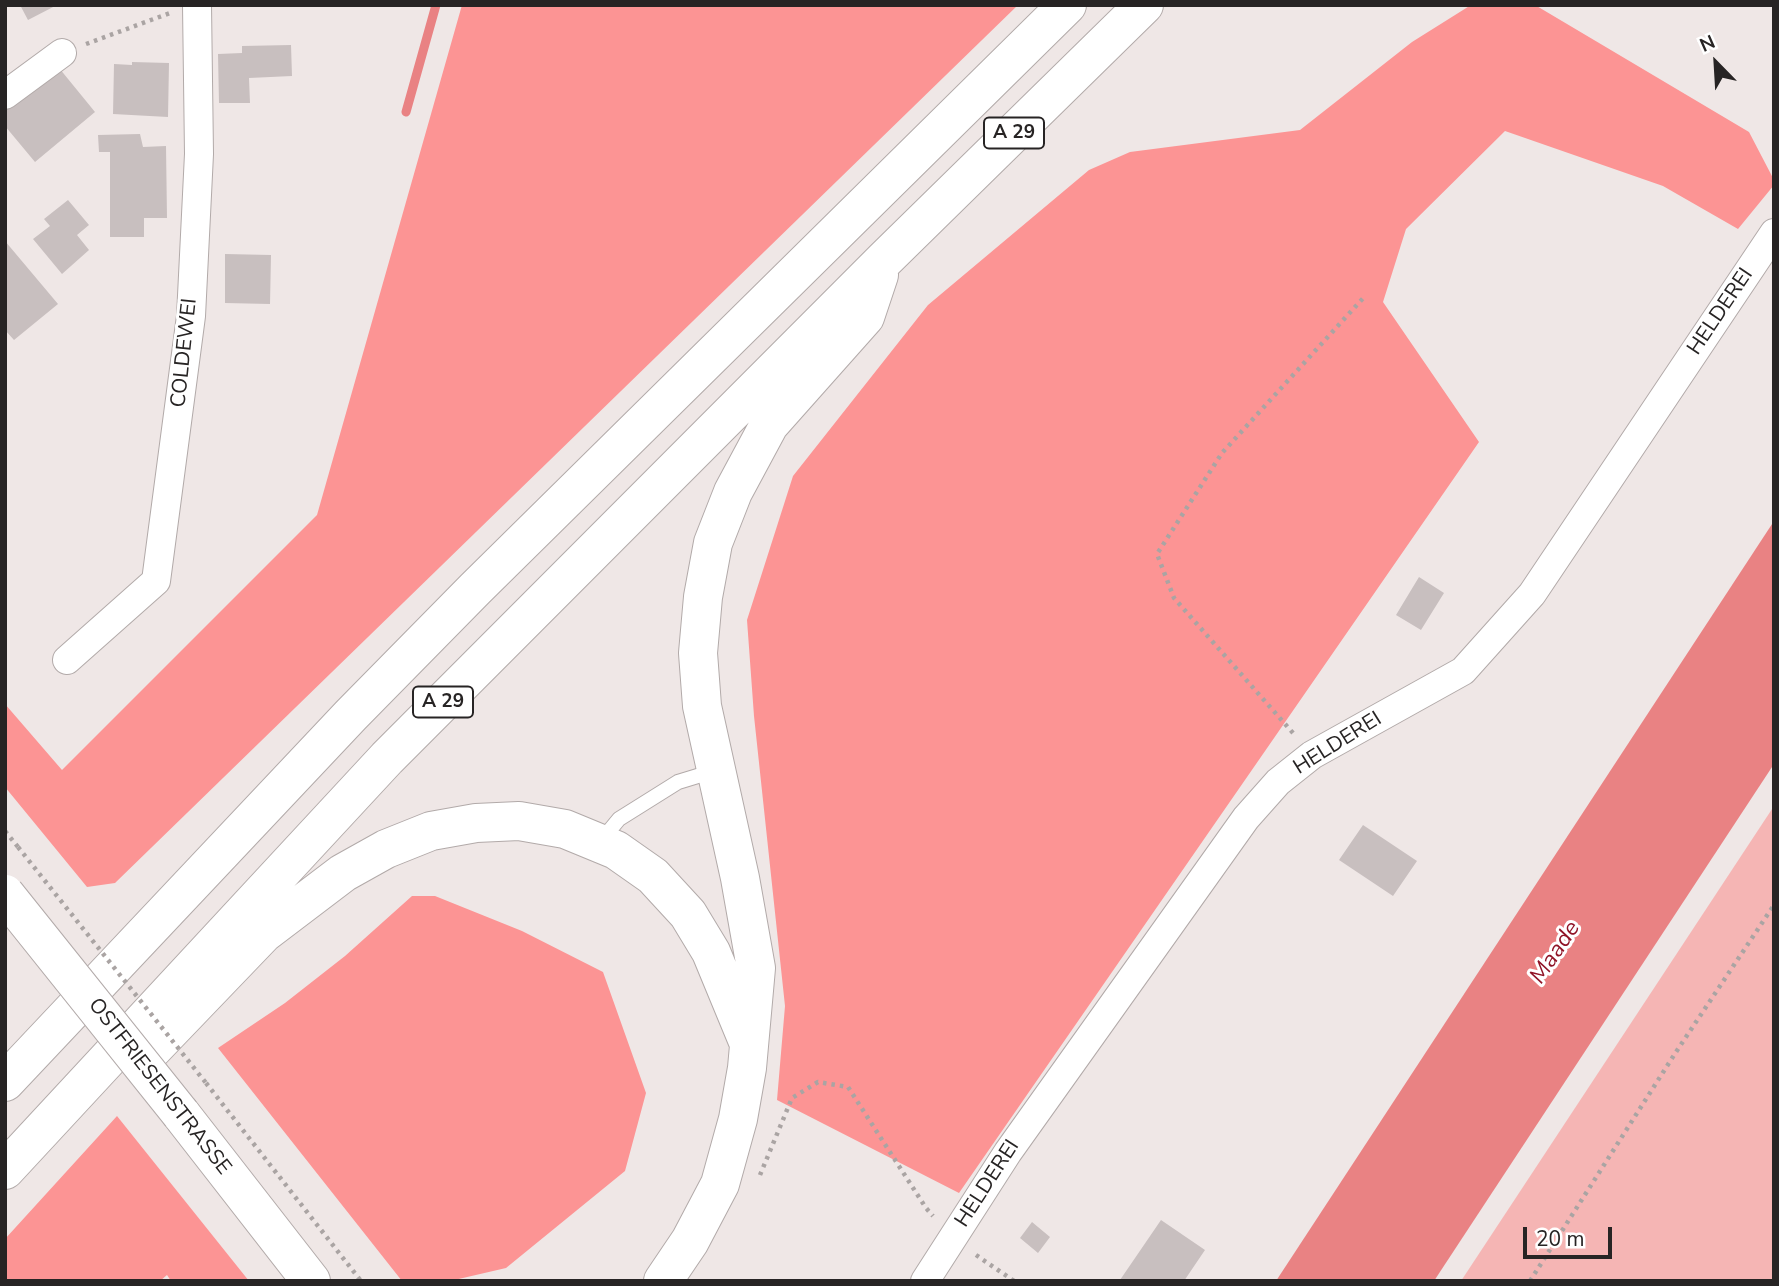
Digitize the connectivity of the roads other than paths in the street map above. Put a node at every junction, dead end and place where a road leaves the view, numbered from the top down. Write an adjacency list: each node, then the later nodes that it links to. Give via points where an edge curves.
1 (1067, 5): 13 (main road, A 29, via 465,598)
2 (1144, 5): 7 (main road, A 29)
3 (188, 8): 8 (street, COLDEWEI, via 199,154 191,316 156,581)
4 (62, 52): 5 (street)
5 (5, 95)
6 (1774, 233): 17 (street, HELDEREI, via 1532,594 1463,671 1312,755 1278,782 1246,818 1008,1152)
7 (884, 260): 9 (main road, via 865,317 769,425 733,492 713,543 698,653 702,706); 14 (main road, A 29, via 387,758)
8 (67, 660)
9 (716, 770): 10 (lane, via 678,782 619,819); 12 (main road, via 756,968)
10 (599, 843): 12 (main road, via 653,876 688,914 711,952); 14 (main road, via 565,829 519,821 431,831 386,849 343,873 264,933 83,1121)
11 (5, 894): 15 (main road, OSTFRIESENSTRASSE, bridge)
12 (748, 1043): 16 (main road, via 738,1119 720,1184)
13 (5, 1082)
14 (10, 1164)
15 (311, 1281)
16 (663, 1281)
17 (925, 1281)

